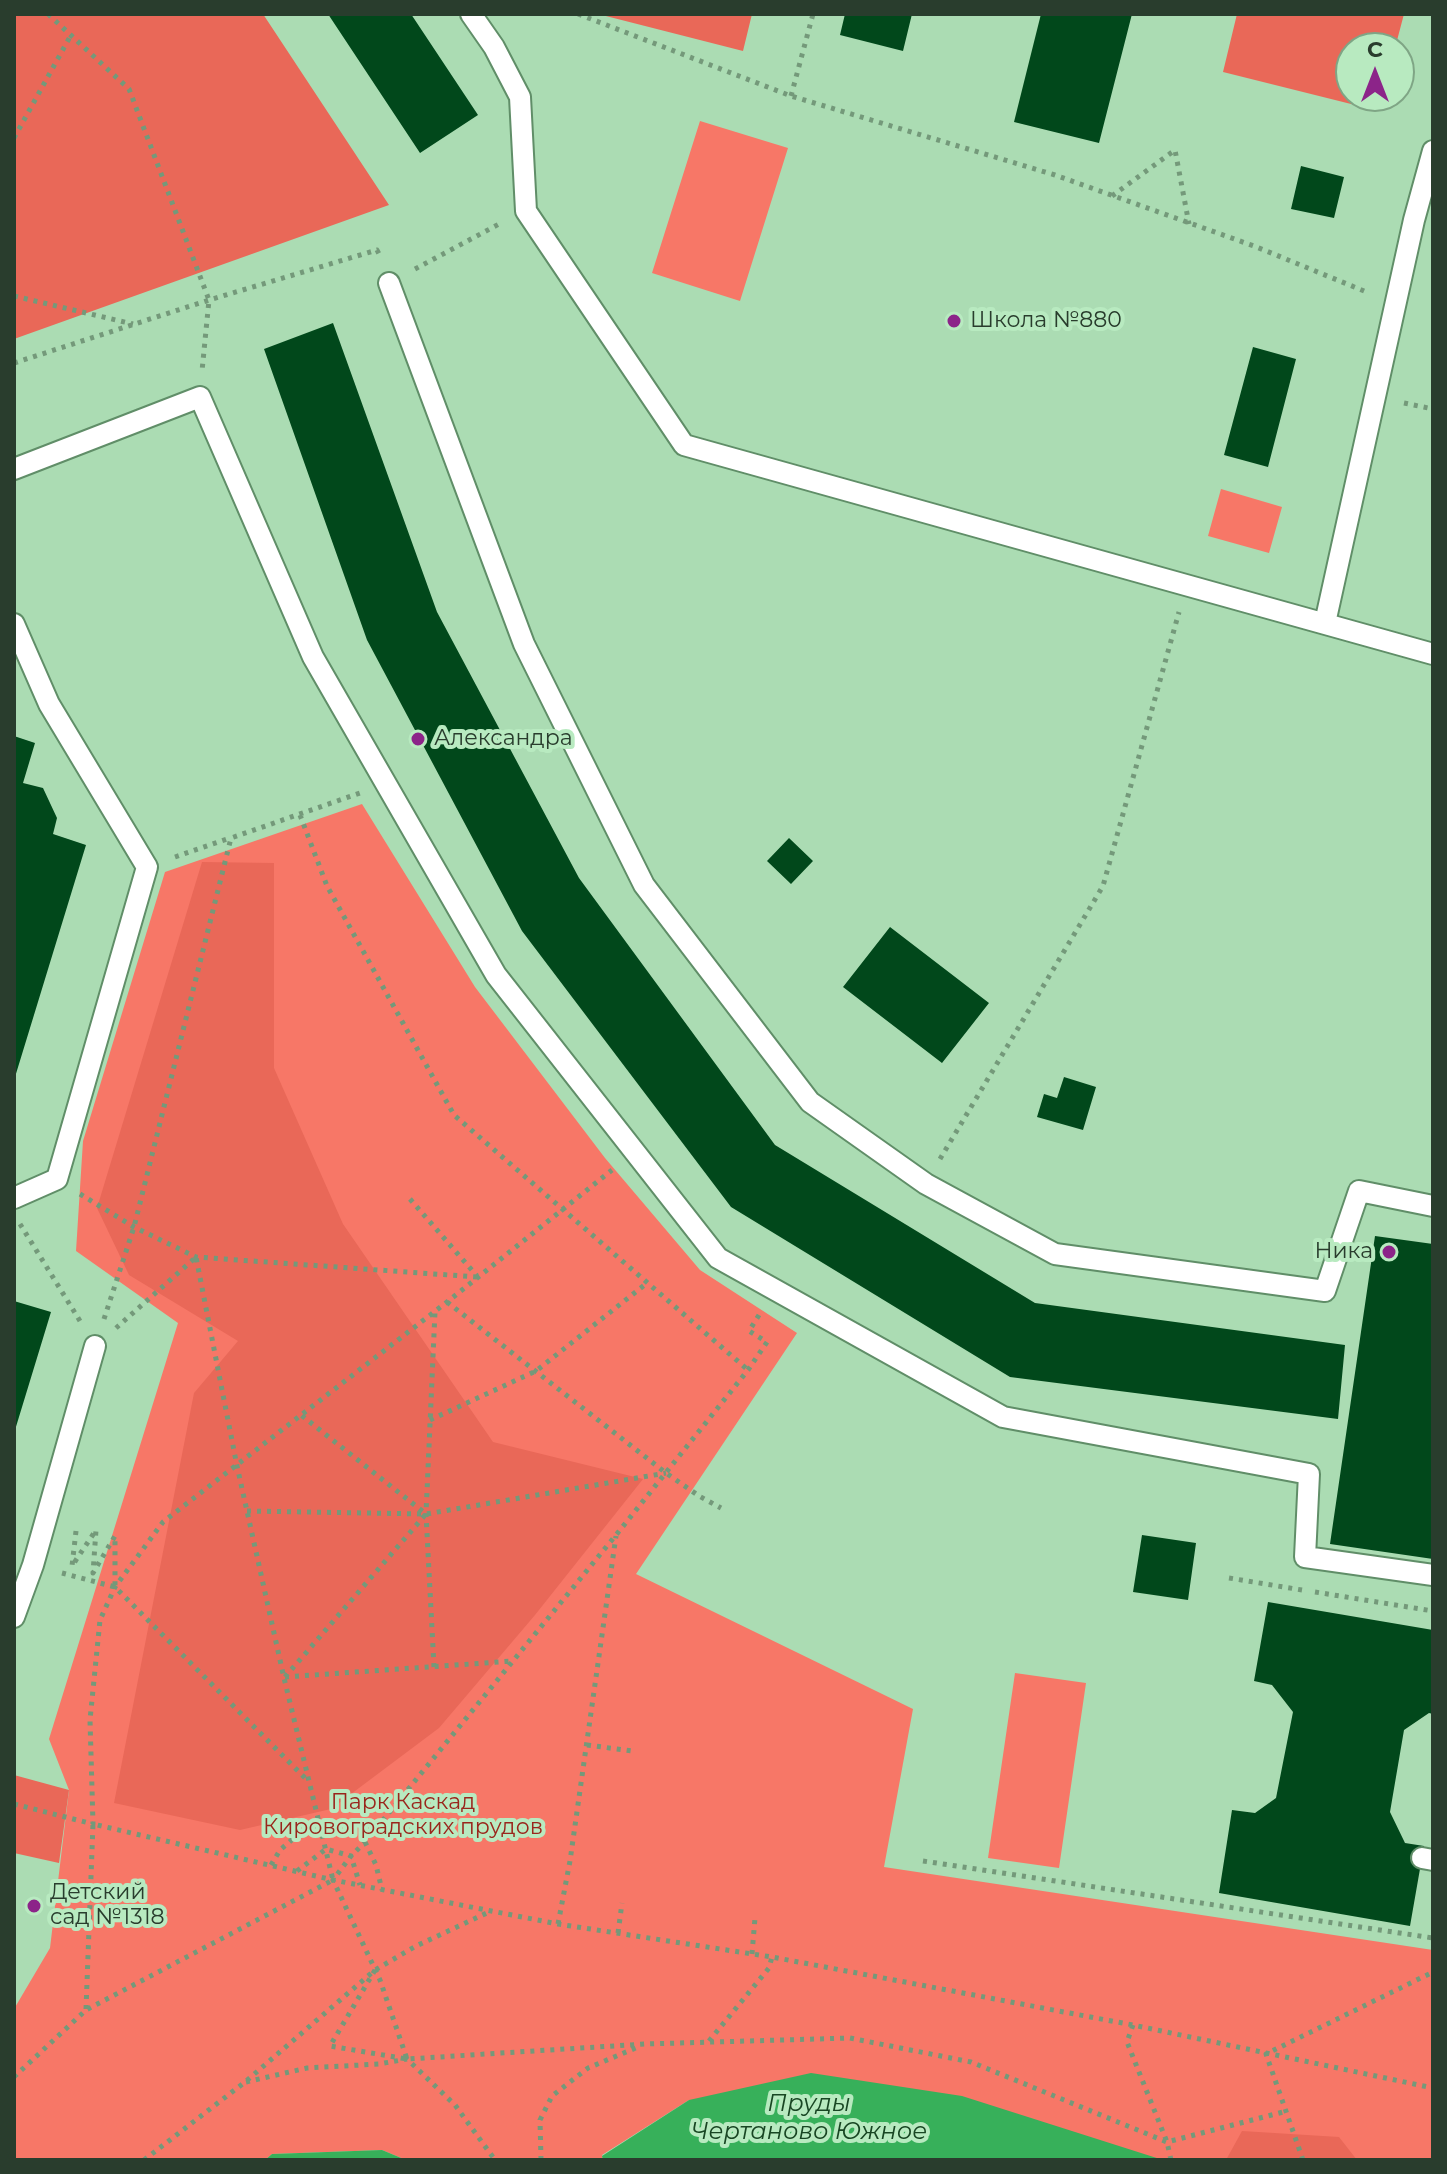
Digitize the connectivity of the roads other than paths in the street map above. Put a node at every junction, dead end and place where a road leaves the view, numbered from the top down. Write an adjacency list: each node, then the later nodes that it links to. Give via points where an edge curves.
1 (471, 14): 5 (lane, via 520,97 526,211 684,445)
2 (1433, 151): 5 (lane)
3 (389, 283): 9 (lane, via 524,644 644,885 810,1102 926,1184 1055,1254 1325,1291 1359,1191)
4 (14, 469): 11 (lane, via 200,397 313,657 496,975 718,1258 1003,1417 1309,1474 1305,1557)
5 (1325, 623): 7 (lane)
6 (14, 624): 8 (lane, via 49,704 147,867 57,1179)
7 (1433, 654)
8 (14, 1198)
9 (1433, 1206)
10 (95, 1346): 12 (lane)
11 (1433, 1575)
12 (14, 1617)

